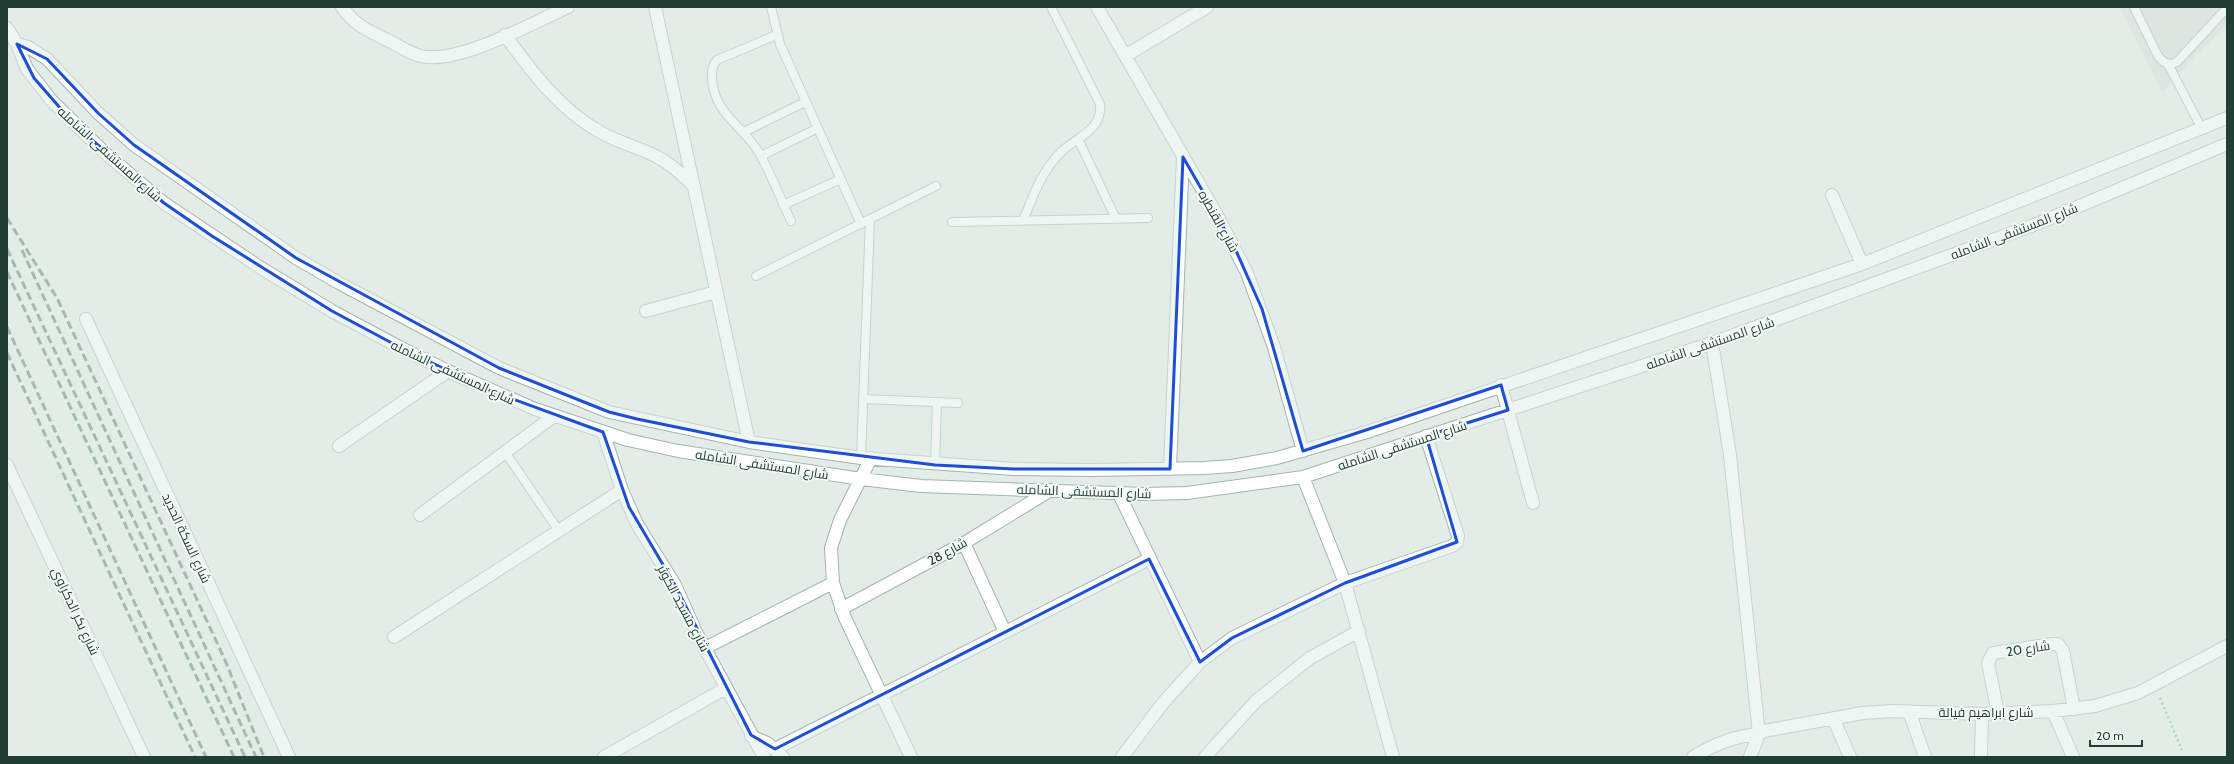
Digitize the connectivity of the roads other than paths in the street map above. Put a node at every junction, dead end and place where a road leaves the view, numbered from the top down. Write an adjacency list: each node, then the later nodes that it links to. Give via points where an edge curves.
1 (342, 7): 12 (street, via 357,25 420,56 458,55)
2 (568, 7): 10 (street)
3 (656, 7): 27 (street)
4 (771, 7): 13 (lane)
5 (1051, 7): 22 (lane, via 1100,104 1101,111 1095,126)
6 (1097, 7): 15 (street, شارع القنطره)
7 (1207, 7): 15 (street)
8 (2134, 7): 16 (lane, via 2158,56)
9 (2227, 8): 16 (lane, via 2177,62)
10 (542, 12): 12 (street)
11 (7, 28): 14 (street, شارع المستشفى الشامله)
12 (504, 35): 27 (street, via 540,83 568,109 600,133 670,164)
13 (776, 35): 17 (lane); 21 (lane, via 720,58 713,66 712,86 718,105)
14 (17, 44): 44 (street, شارع المستشفى الشامله, via 27,69 51,100 104,152 164,203 261,268 332,311); 53 (street, شارع المستشفى الشامله, via 28,47 47,59 98,113 166,169 296,258 340,283 499,368 609,412)
15 (1125, 56): 25 (street, شارع القنطره)
16 (2168, 64): 20 (lane)
17 (805, 102): 19 (lane); 21 (lane)
18 (2227, 118): 20 (street, شارع المستشفى الشامله)
19 (818, 128): 24 (lane); 26 (lane)
20 (2202, 129): 38 (street, شارع المستشفى الشامله)
21 (744, 132): 24 (lane)
22 (1078, 139): 33 (lane); 35 (lane, via 1061,152 1044,173)
23 (2227, 144): 43 (street, شارع المستشفى الشامله, via 2039,222)
24 (761, 156): 30 (lane)
25 (1183, 158): 55 (street, شارع القنطره, via 1233,244 1262,310); 60 (street)
26 (841, 179): 30 (lane); 37 (lane)
27 (694, 186): 40 (street)
28 (936, 186): 32 (lane)
29 (1832, 195): 38 (street)
30 (784, 205): 34 (lane)
31 (1148, 218): 33 (lane)
32 (870, 219): 37 (lane); 46 (lane)
33 (1116, 219): 35 (lane)
34 (791, 221)
35 (1023, 221): 36 (lane)
36 (952, 222)
37 (861, 224): 39 (lane)
38 (1862, 264): 45 (street, شارع المستشفى الشامله)
39 (756, 276)
40 (716, 292): 41 (street); 53 (street)
41 (646, 311)
42 (86, 319): 92 (street, شارع السكة الحديد)
43 (1712, 344): 49 (street, شارع المستشفى الشامله); 88 (street, via 1730,455)
44 (448, 371): 50 (street, شارع المستشفى الشامله); 54 (street)
45 (1501, 385): 49 (street); 55 (street, شارع المستشفى الشامله, via 1367,432)
46 (863, 399): 47 (lane); 57 (lane)
47 (937, 402): 48 (lane); 59 (lane)
48 (958, 402)
49 (1508, 410): 52 (street, شارع المستشفى الشامله); 66 (street)
50 (554, 416): 51 (street, شارع المستشفى الشامله); 56 (street)
51 (603, 432): 62 (street, شارع المستشفى الشامله, via 678,451); 63 (street, شارع مسجد الكوثر)
52 (1426, 436): 61 (street, شارع المستشفى الشامله); 72 (street, via 1458,536 1457,542)
53 (749, 442): 57 (street, شارع المستشفى الشامله)
54 (339, 446)
55 (1303, 451): 60 (street, شارع المستشفى الشامله, via 1232,466)
56 (505, 452): 67 (street); 68 (lane)
57 (866, 458): 59 (street, شارع المستشفى الشامله); 62 (street)
58 (7, 465): 91 (street, شارع بكر الدكراوي)
59 (935, 465): 60 (street, شارع المستشفى الشامله, via 1021,469)
60 (1170, 469)
61 (1303, 477): 65 (street, شارع المستشفى الشامله, via 1188,493); 72 (street)
62 (861, 479): 64 (street, شارع المستشفى الشامله, via 920,486); 71 (street, via 840,520 831,548)
63 (622, 490): 68 (street); 78 (street, شارع مسجد الكوثر, via 645,539 675,585)
64 (1052, 490): 65 (street, شارع المستشفى الشامله); 69 (street, شارع 28)
65 (1119, 494): 70 (street)
66 (1533, 503)
67 (420, 515)
68 (559, 531): 76 (street)
69 (964, 543): 73 (street, شارع 28); 75 (street)
70 (1149, 559): 75 (street); 79 (street)
71 (833, 583): 73 (street); 78 (street)
72 (1345, 584): 74 (street); 79 (street, via 1232,638)
73 (841, 609): 81 (street)
74 (1358, 631): 97 (street, via 1310,658 1256,701); 98 (street)
75 (1005, 632): 81 (street)
76 (394, 637)
77 (2227, 646): 82 (street, شارع ابراهيم فيالة, via 2138,693 2110,703)
78 (705, 648): 80 (street, شارع مسجد الكوثر)
79 (1200, 662): 96 (street, via 1163,703)
80 (726, 688): 89 (street, شارع مسجد الكوثر); 93 (street)
81 (883, 694): 90 (street); 95 (street, via 898,733)
82 (2074, 709): 84 (street, شارع ابراهيم فيالة); 86 (street, شارع 20, via 2063,651 2058,644 2053,644 1993,654 1989,657)
83 (1909, 711): 85 (street, شارع ابراهيم فيالة); 87 (street, شارع ابراهيم فيالة, via 1863,713); 102 (street)
84 (2054, 711): 86 (street, شارع ابراهيم فيالة); 104 (street)
85 (1982, 714): 86 (street, شارع ابراهيم فيالة); 103 (street)
86 (1998, 714)
87 (1834, 720): 88 (street, شارع ابراهيم فيالة, via 1764,731); 101 (street)
88 (1759, 734): 99 (street, شارع ابراهيم فيالة, via 1727,739); 100 (street)
89 (751, 735): 90 (street); 94 (street, شارع مسجد الكوثر)
90 (779, 753)
91 (144, 757)
92 (289, 757)
93 (604, 757)
94 (764, 757)
95 (911, 757)
96 (1122, 757)
97 (1205, 757)
98 (1393, 757)
99 (1693, 757)
100 (1750, 757)
101 (1850, 757)
102 (1925, 757)
103 (1981, 757)
104 (2073, 757)

